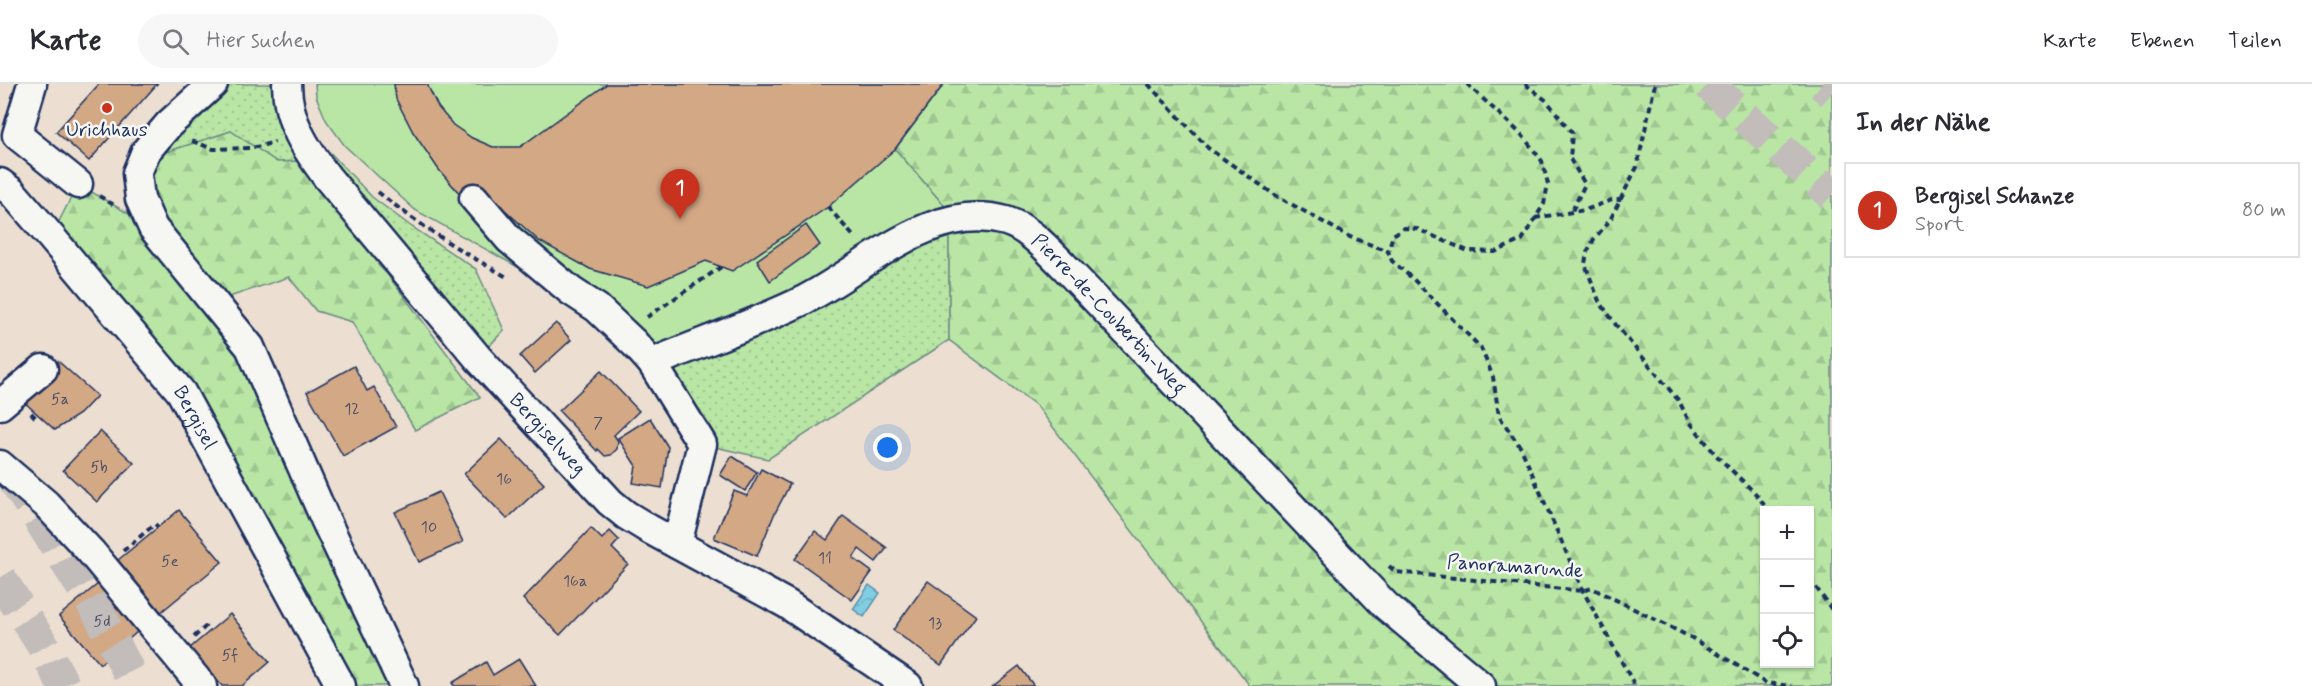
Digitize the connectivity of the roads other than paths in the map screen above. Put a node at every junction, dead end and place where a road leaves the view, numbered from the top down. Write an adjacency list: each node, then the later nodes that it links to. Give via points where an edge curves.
1 (32, 84): 5 (street, via 17,135)
2 (213, 84): 14 (street, via 146,151 137,173 140,200 153,228 250,347)
3 (287, 84): 11 (street, Bergiselweg, via 290,111 300,137 327,177 478,358 603,494 626,515)
4 (0, 183): 13 (street, Bergisel, via 51,237 181,392)
5 (78, 184)
6 (474, 198): 7 (street, via 509,239 597,308)
7 (652, 363): 11 (street, via 702,444); 16 (street, Pierre-de-Coubertin-Weg, via 804,300 915,233 954,218 1008,222 1037,239 1385,605)
8 (43, 369): 9 (street)
9 (0, 405)
10 (0, 465): 12 (street, via 46,504 105,567)
11 (678, 544): 15 (street, Bergiselweg, via 787,604)
12 (202, 686)
13 (341, 686)
14 (404, 686)
15 (908, 686)
16 (1481, 686)

